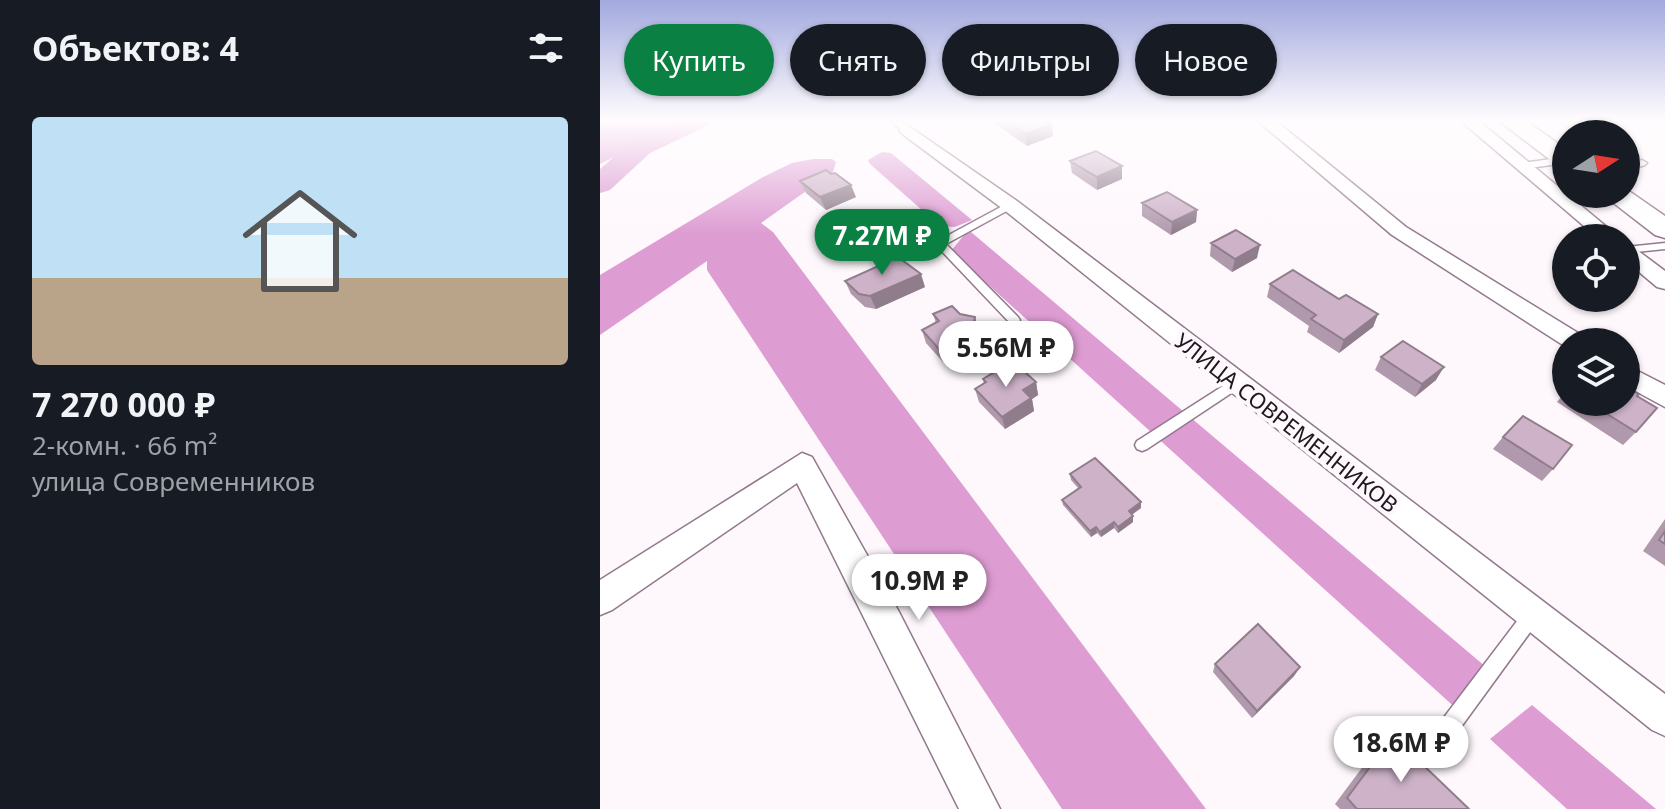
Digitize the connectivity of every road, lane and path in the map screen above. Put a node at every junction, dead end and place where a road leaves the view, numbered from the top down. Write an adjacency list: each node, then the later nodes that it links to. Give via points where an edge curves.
1 (946, 159): 6 (street, УЛИЦА СОВРЕМЕННИКОВ)
2 (1312, 159): 15 (street, via 1399,231)
3 (1513, 159): 5 (street)
4 (1552, 162): 5 (lane)
5 (1522, 166): 8 (street)
6 (1010, 205): 14 (lane, via 939,243); 16 (street, УЛИЦА СОВРЕМЕННИКОВ)
7 (1635, 208): 9 (street)
8 (1593, 224)
9 (1665, 229)
10 (1665, 246): 11 (lane)
11 (1640, 249)
12 (1640, 261): 13 (street)
13 (1665, 282)
14 (1014, 320)
15 (1553, 328)
16 (1237, 382): 19 (lane); 21 (street, УЛИЦА СОВРЕМЕННИКОВ)
17 (1640, 382): 18 (street)
18 (1665, 397)
19 (1142, 445)
20 (600, 599): 24 (street, via 802,465)
21 (1533, 614): 22 (street, УЛИЦА СОВРЕМЕННИКОВ); 23 (lane)
22 (1665, 717)
23 (1446, 731)
24 (980, 809)

